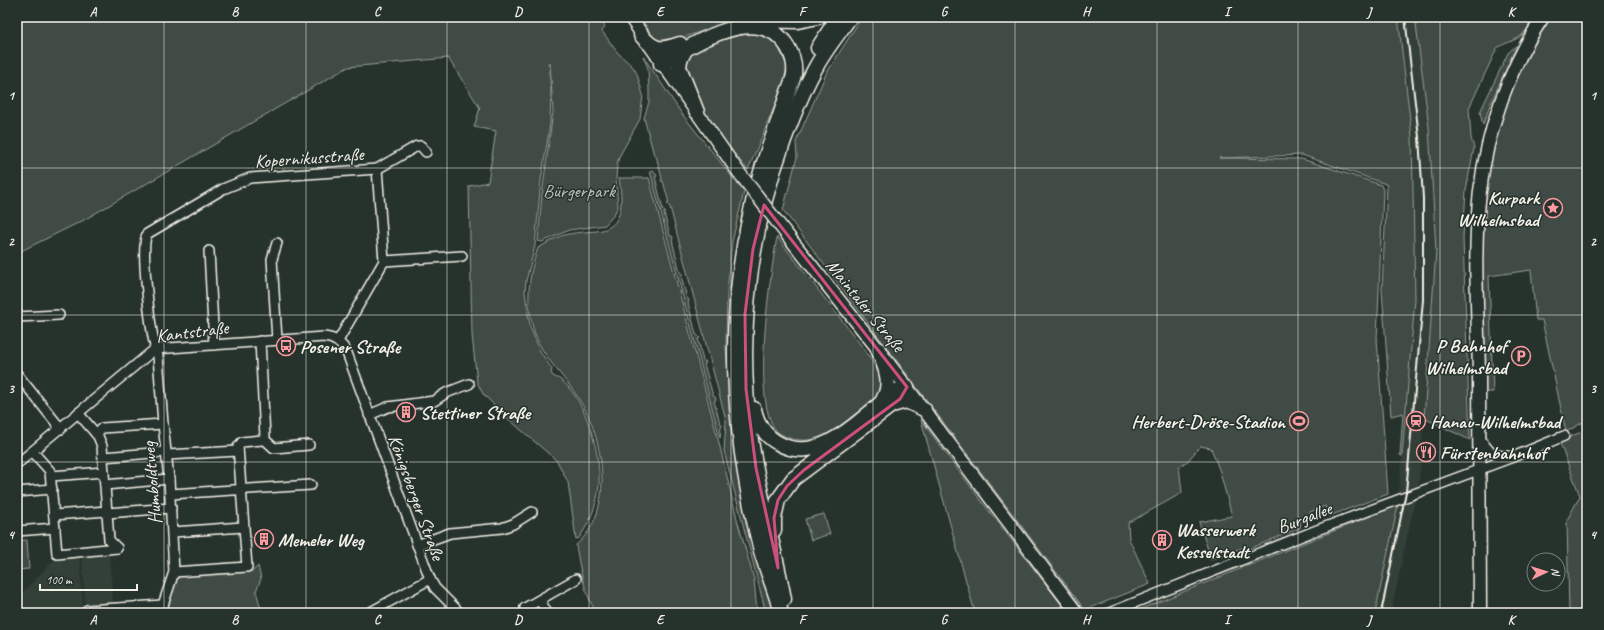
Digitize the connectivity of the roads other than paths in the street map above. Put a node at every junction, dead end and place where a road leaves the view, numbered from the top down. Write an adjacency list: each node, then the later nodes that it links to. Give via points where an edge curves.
1 (818, 17): 7 (highway, via 798,21 749,20 729,25)
2 (838, 17): 10 (highway, via 802,77)
3 (850, 17): 25 (highway, via 816,67 791,121 770,182 751,263)
4 (1543, 17): 37 (main road, via 1509,80 1492,130 1483,173 1478,229)
5 (631, 19): 6 (main road, Maintaler Straße)
6 (641, 35): 7 (highway, via 658,49); 8 (main road, Maintaler Straße)
7 (683, 46): 8 (highway); 9 (highway, via 679,67); 10 (highway, via 742,27 759,27 777,35 789,48 794,65 794,74)
8 (659, 60): 9 (main road, Maintaler Straße)
9 (697, 112): 24 (main road, Maintaler Straße, bridge, via 737,170)
10 (778, 124): 76 (highway, via 760,174 744,244 737,295 734,355 738,414 750,492 761,549)
11 (426, 152): 12 (street, Kopernikusstraße, via 421,146 417,146)
12 (377, 169): 16 (street); 23 (street, Kopernikusstraße, via 250,178 227,187 147,234 144,251)
13 (277, 243): 19 (street, via 272,259)
14 (209, 251): 22 (street)
15 (462, 256): 16 (street)
16 (384, 261): 20 (street)
17 (60, 314): 18 (street)
18 (17, 317)
19 (277, 340): 20 (street, Kantstraße, via 324,337); 21 (street, Kantstraße)
20 (338, 341): 32 (street, Königsberger Straße, via 347,353)
21 (260, 342): 22 (street, Kantstraße); 38 (street, via 266,434)
22 (214, 345): 23 (street, Kantstraße)
23 (155, 349): 31 (street, Kantstraße); 33 (street, Humboldtweg, via 158,356)
24 (878, 349): 28 (main road, Maintaler Straße); 29 (highway, via 888,374)
25 (744, 350): 29 (highway, via 759,426 771,438 789,448 804,450 823,446); 65 (highway, via 751,440)
26 (17, 374): 34 (street)
27 (469, 384): 32 (street, via 434,401 388,407)
28 (907, 387): 29 (highway, via 896,390); 30 (main road, Maintaler Straße)
29 (885, 403): 30 (highway, via 906,401); 65 (highway, via 793,479 782,493 778,500 774,525)
30 (924, 409): 78 (main road, Maintaler Straße)
31 (78, 413): 34 (street, Kantstraße); 35 (street)
32 (369, 415): 64 (street, Königsberger Straße)
33 (163, 424): 35 (street, via 102,428); 42 (street, Humboldtweg)
34 (61, 429): 41 (street, Kantstraße)
35 (96, 434): 43 (street, via 101,442)
36 (1564, 436): 44 (street, Burgallee)
37 (1479, 437): 44 (street, Burgallee, via 1495,456); 46 (main road)
38 (264, 439): 39 (street, via 274,448); 40 (street, via 242,442 238,445)
39 (309, 445)
40 (238, 451): 42 (street); 52 (street)
41 (33, 452): 45 (street, Kantstraße); 48 (street, via 50,471)
42 (166, 454): 43 (street); 49 (street, Humboldtweg)
43 (103, 457): 47 (street)
44 (1513, 457): 46 (street, Burgallee)
45 (17, 464)
46 (1479, 469): 79 (street, Burgallee, via 1316,530); 80 (main road)
47 (104, 472): 48 (street); 50 (street)
48 (51, 476): 53 (street)
49 (169, 479): 50 (street); 55 (street, Humboldtweg)
50 (105, 485): 57 (street)
51 (311, 485): 52 (street)
52 (240, 488): 55 (street); 60 (street)
53 (52, 489): 54 (street); 59 (street)
54 (17, 492)
55 (170, 494): 56 (street, Humboldtweg)
56 (171, 508): 57 (street); 63 (street, Humboldtweg)
57 (107, 512): 59 (street); 61 (street, via 109,540 117,548 57,554)
58 (532, 512): 64 (street, via 502,528 450,533)
59 (54, 515): 61 (street)
60 (243, 527): 63 (street); 66 (street, via 249,552 247,567)
61 (55, 528): 62 (street)
62 (17, 531)
63 (173, 532): 66 (street, Humboldtweg)
64 (417, 545): 67 (street, Königsberger Straße)
65 (778, 568): 77 (highway)
66 (174, 572): 70 (street, Humboldtweg)
67 (430, 579): 72 (street); 73 (street, Königsberger Straße, via 435,588)
68 (576, 579): 69 (street)
69 (540, 600): 74 (street, via 525,608); 75 (street)
70 (164, 609): 71 (street, via 87,610)
71 (87, 613)
72 (369, 613)
73 (460, 613)
74 (527, 613)
75 (547, 613)
76 (781, 613)
77 (786, 613)
78 (1077, 613)
79 (1110, 613)
80 (1480, 613)

